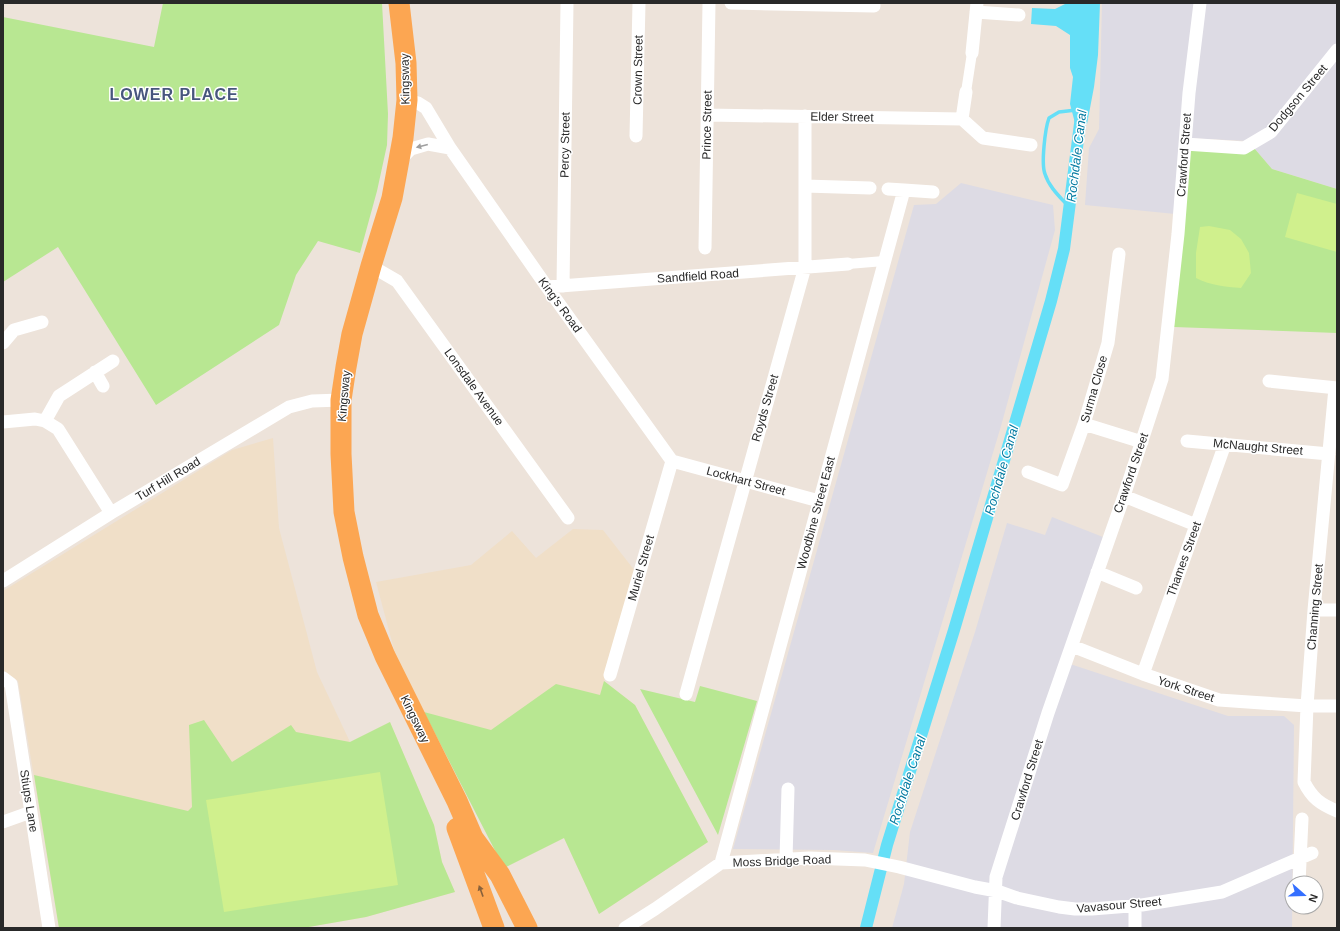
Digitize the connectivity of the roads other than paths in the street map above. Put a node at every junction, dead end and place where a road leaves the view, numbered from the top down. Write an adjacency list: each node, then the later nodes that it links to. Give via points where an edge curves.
1 (399, 3): 14 (highway, Kingsway, via 406,63)
2 (567, 3): 34 (street, Percy Street)
3 (639, 3): 18 (street, Crown Street)
4 (709, 3): 15 (street, Prince Street)
5 (731, 3): 7 (street)
6 (1200, 3): 19 (street, Crawford Street)
7 (816, 4): 8 (street)
8 (874, 6)
9 (976, 7): 10 (street); 12 (street)
10 (1019, 15)
11 (1337, 50): 19 (street, Dodgson Street, via 1271,132 1244,148)
12 (972, 53): 13 (street)
13 (966, 92): 17 (street)
14 (407, 100): 21 (street, King's Road, via 426,108); 22 (highway, Kingsway)
15 (707, 115): 16 (street, Elder Street); 28 (street, Prince Street)
16 (805, 116): 17 (street, Elder Street); 23 (street, Royds Street)
17 (962, 119): 20 (street, via 983,138)
18 (636, 136)
19 (1185, 144): 48 (street, Crawford Street, via 1162,379)
20 (1031, 145)
21 (450, 148): 22 (street, one-way to 22, via 428,144 411,149); 35 (street, King's Road)
22 (399, 161): 32 (highway, Kingsway, via 392,198)
23 (805, 186): 24 (street); 33 (street, Royds Street)
24 (870, 188): 25 (street)
25 (888, 189): 26 (street)
26 (904, 190): 27 (street); 30 (street, Woodbine Street East)
27 (933, 192)
28 (705, 248)
29 (1119, 254): 46 (street, Surma Close, via 1108,344)
30 (884, 261): 31 (street); 56 (street, Woodbine Street East)
31 (848, 264): 33 (street, Sandfield Road)
32 (371, 266): 43 (highway, Kingsway, via 352,334); 58 (street, Lonsdale Avenue, via 397,281)
33 (805, 267): 34 (street, Sandfield Road); 53 (street, Royds Street)
34 (563, 286): 35 (street, Sandfield Road)
35 (547, 287): 51 (street, King's Road)
36 (42, 322): 37 (street, via 14,330)
37 (3, 343)
38 (113, 361): 39 (street)
39 (95, 372): 41 (street); 44 (street, via 59,396)
40 (1269, 381): 42 (street)
41 (103, 386)
42 (1336, 388): 50 (street, Channing Street)
43 (342, 400): 57 (street, Turf Hill Road, via 312,401 289,407); 72 (highway, Kingsway, via 344,512 366,607 385,656)
44 (46, 421): 45 (street, via 35,419); 57 (street, via 58,429)
45 (3, 422)
46 (1084, 424): 48 (street); 52 (street, Surma Close, via 1062,485)
47 (1187, 441): 49 (street, McNaught Street)
48 (1142, 442): 55 (street, Crawford Street)
49 (1225, 444): 50 (street, McNaught Street); 59 (street, Thames Street)
50 (1329, 454): 54 (street, Channing Street)
51 (672, 461): 53 (street, Lockhart Street); 67 (street, Muriel Street)
52 (1028, 472)
53 (745, 481): 56 (street, Lockhart Street); 69 (street, Royds Street)
54 (1332, 486): 63 (street, Channing Street)
55 (1124, 496): 59 (street); 60 (street, Crawford Street)
56 (819, 501): 82 (street, Woodbine Street East)
57 (111, 513): 61 (street, Turf Hill Road)
58 (568, 518)
59 (1196, 525): 66 (street, Thames Street)
60 (1097, 572): 62 (street); 65 (street, Crawford Street)
61 (3, 581)
62 (1136, 588)
63 (1314, 610): 64 (street); 70 (street, Channing Street)
64 (1337, 610)
65 (1072, 646): 66 (street, York Street); 85 (street, Crawford Street, via 996,877)
66 (1143, 674): 70 (street, York Street, via 1219,700)
67 (610, 675)
68 (3, 678): 75 (street, Stiups Lane, via 11,684)
69 (686, 694)
70 (1306, 706): 71 (street, York Street); 74 (street, Channing Street, via 1304,782 1316,800)
71 (1337, 706)
72 (444, 777): 78 (highway, Kingsway); 89 (highway, Kingsway, one-way to 72, via 458,834)
73 (788, 789): 80 (street)
74 (1337, 810)
75 (31, 812): 77 (street); 88 (street, Stiups Lane)
76 (1302, 819): 81 (street)
77 (3, 822)
78 (473, 838): 90 (highway); 91 (highway, Kingsway, via 500,875)
79 (1312, 853): 81 (street, Vavasour Street)
80 (786, 859): 82 (street, Moss Bridge Road); 83 (street, Moss Bridge Road, via 865,860)
81 (1300, 859): 84 (street); 86 (street, Vavasour Street, via 1222,892)
82 (721, 864): 87 (street, Moss Bridge Road)
83 (899, 867): 85 (street, Vavasour Street)
84 (1299, 875)
85 (997, 891): 86 (street, Vavasour Street, via 1017,898 1075,909); 94 (street, Crawford Street)
86 (1135, 905): 95 (street)
87 (655, 909): 92 (street, Moss Bridge Road); 93 (street, Moss Bridge Road)
88 (49, 928)
89 (494, 928)
90 (514, 928)
91 (527, 928)
92 (625, 928)
93 (632, 928)
94 (994, 928)
95 (1135, 928)

